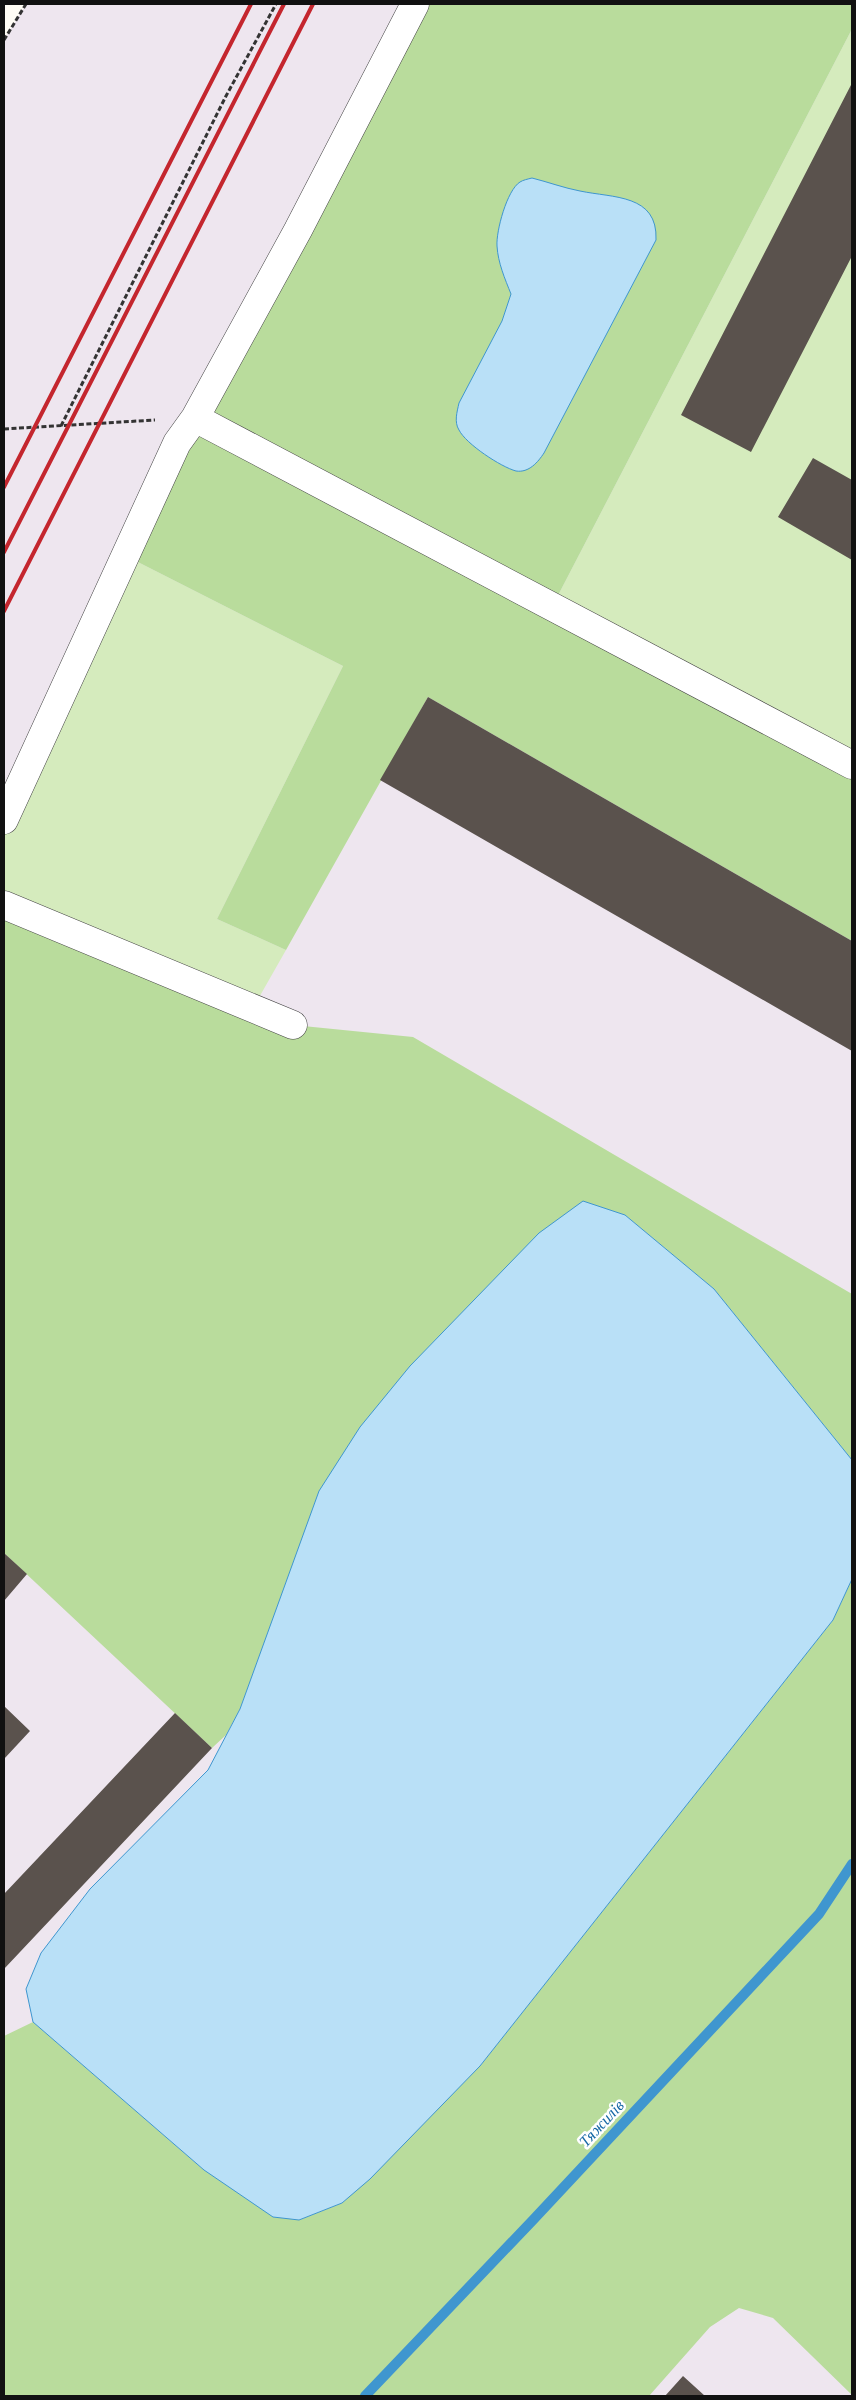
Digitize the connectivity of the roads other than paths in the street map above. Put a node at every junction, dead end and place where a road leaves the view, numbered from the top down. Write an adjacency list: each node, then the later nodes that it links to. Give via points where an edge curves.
1 (415, 4): 2 (lane, via 298,230)
2 (195, 418): 3 (lane); 4 (lane, via 177,443)
3 (852, 765)
4 (4, 820)
5 (4, 905): 6 (lane)
6 (293, 1025)

